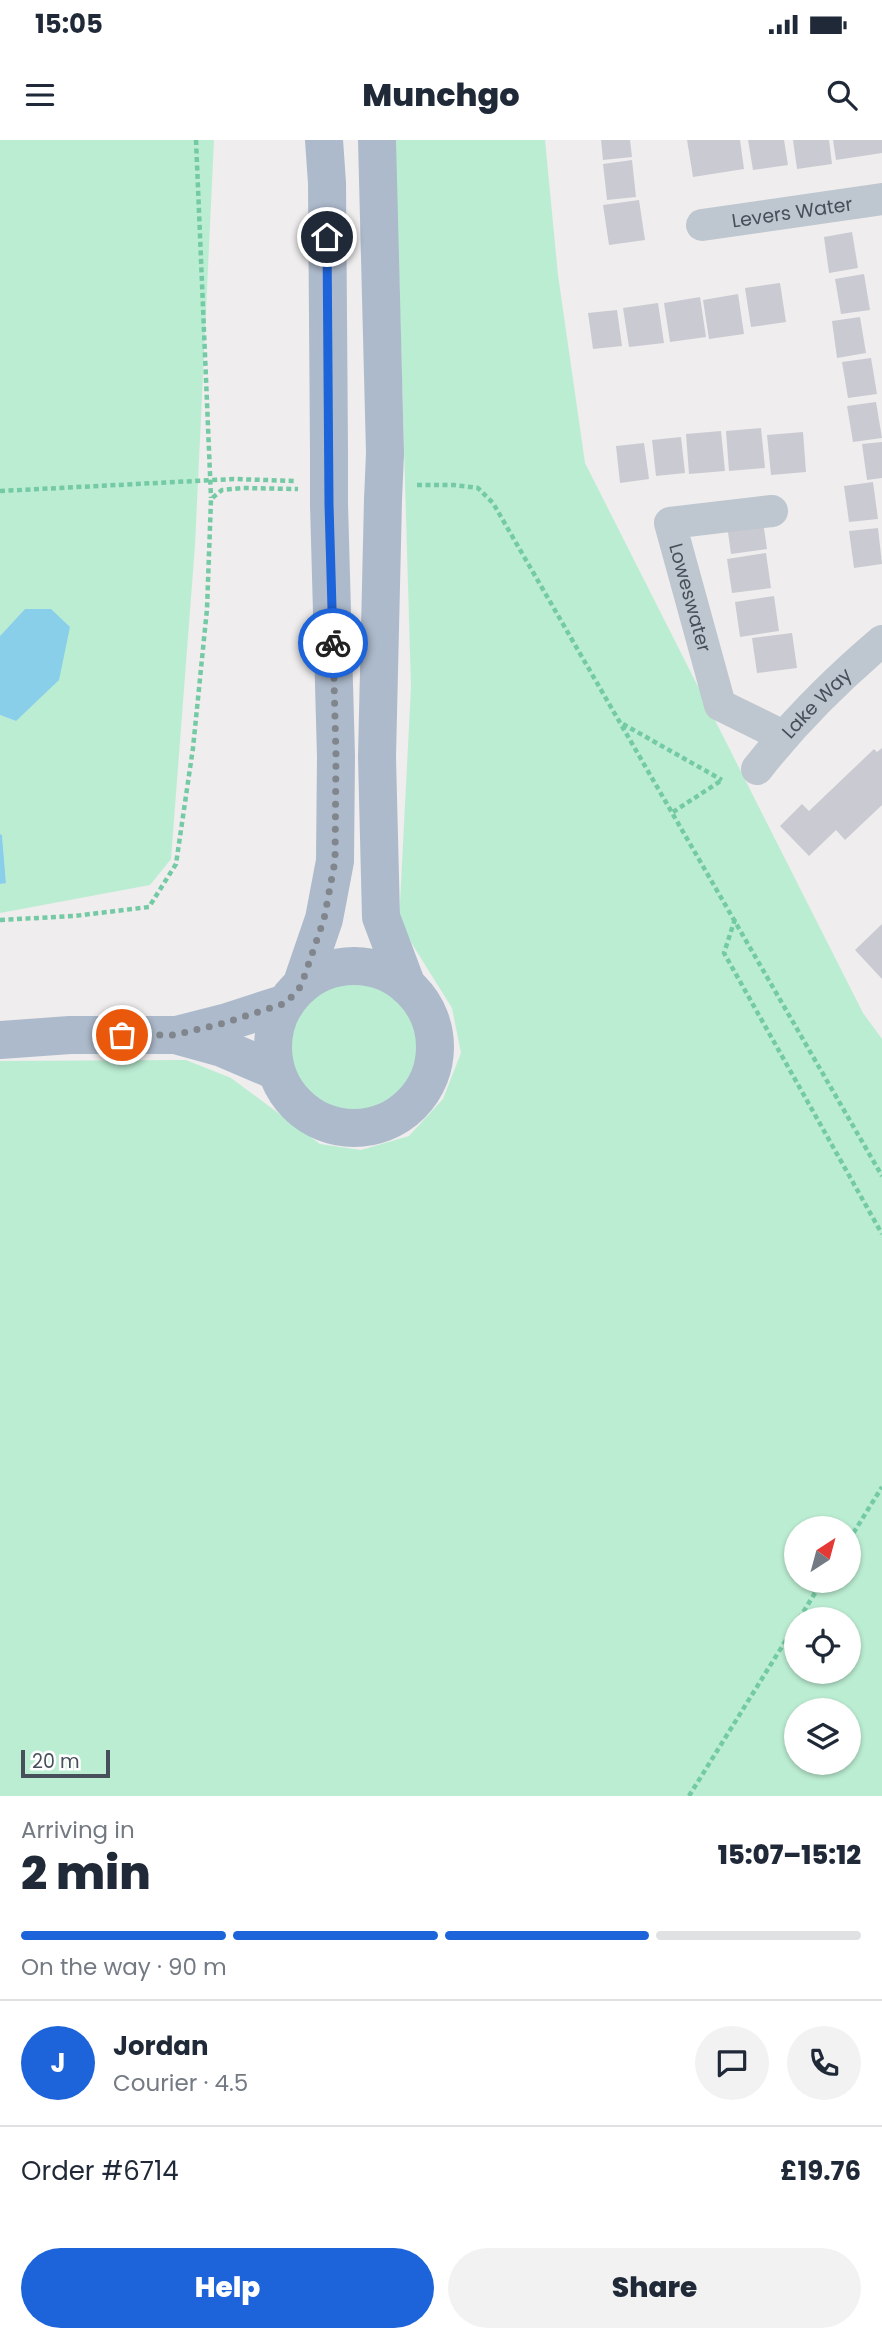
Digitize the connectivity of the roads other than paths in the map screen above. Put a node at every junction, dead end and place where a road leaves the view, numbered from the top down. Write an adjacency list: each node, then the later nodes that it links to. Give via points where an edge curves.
1 (324, 140): 10 (main road, bridge, via 329,452 311,491 336,756 335,861 324,919)
2 (377, 140): 9 (main road, bridge, via 385,453 399,492 377,757 381,917)
3 (882, 199): 4 (street, Levers Water)
4 (702, 225)
5 (772, 511): 7 (street, Loweswater, via 670,523 720,705)
6 (882, 641): 7 (street, Lake Way)
7 (783, 736): 8 (street, Lake Way)
8 (757, 769)
9 (407, 986): 10 (main road, via 365,967 342,967 320,974); 13 (main road, via 424,1007 433,1033 434,1061 425,1086 409,1108 386,1122 359,1129 332,1126 308,1114 288,1095)
10 (293, 994): 11 (main road, via 224,1023); 13 (main road, via 276,1024 272,1047)
11 (175, 1035): 12 (main road); 13 (main road, via 222,1048)
12 (0, 1040)
13 (276, 1071)

